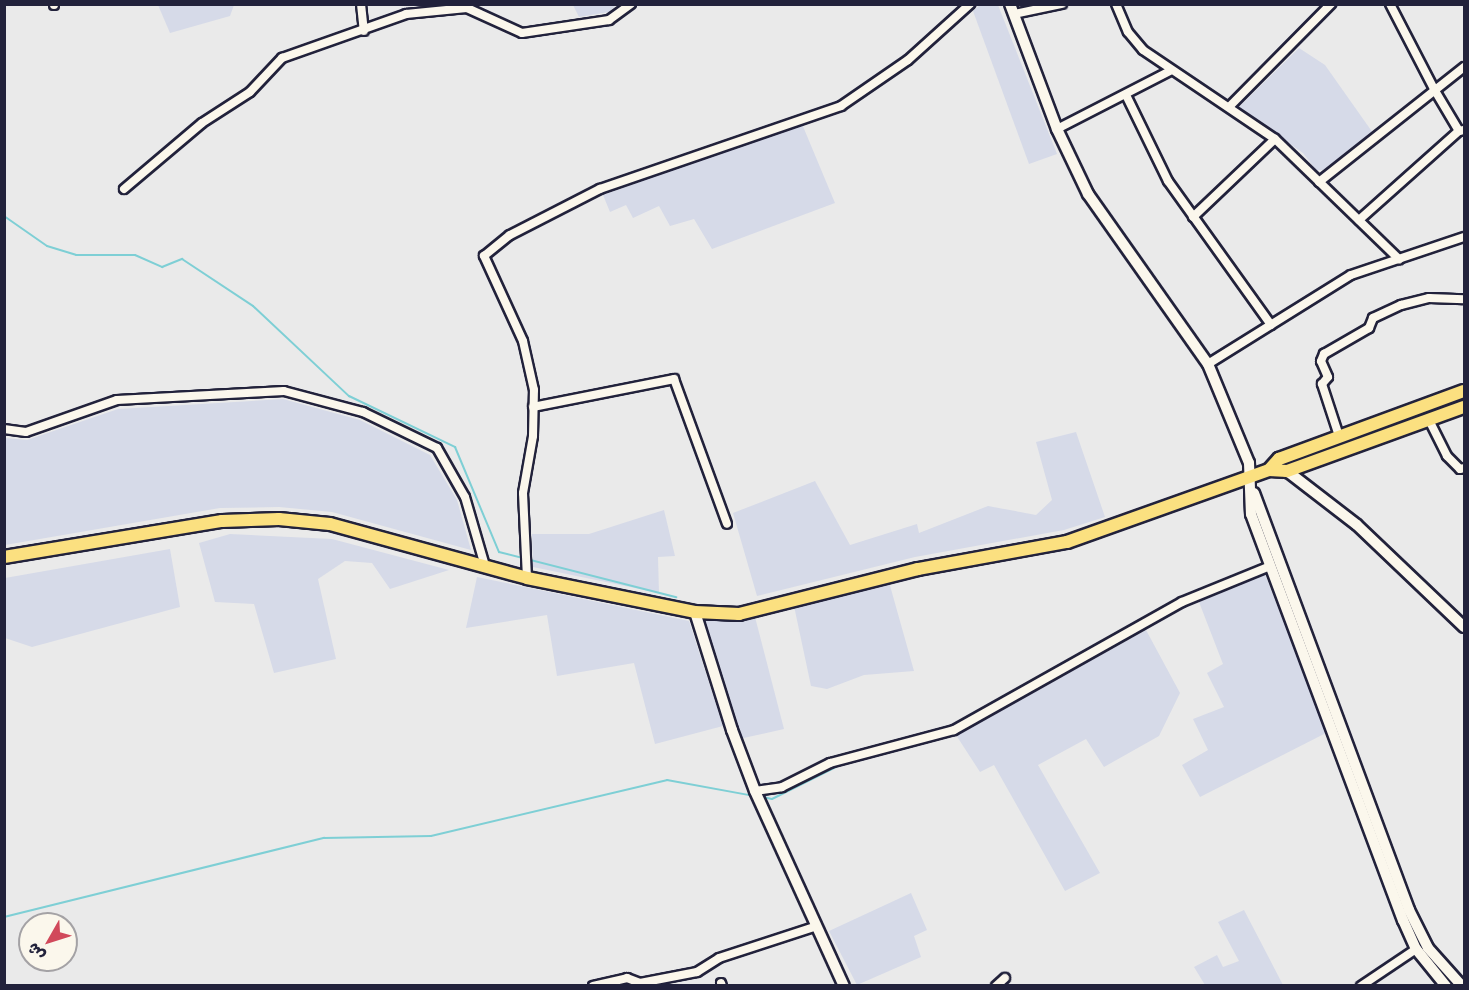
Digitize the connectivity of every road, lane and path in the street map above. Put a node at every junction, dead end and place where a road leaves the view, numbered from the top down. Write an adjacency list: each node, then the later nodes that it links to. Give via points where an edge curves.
1 (361, 4): 9 (street)
2 (631, 4): 9 (street, via 609,20 522,33 467,8 406,14)
3 (970, 4): 28 (street, via 908,60 841,106 600,189 510,235 484,256 523,341)
4 (1062, 4): 8 (street)
5 (1116, 4): 11 (street, via 1128,32)
6 (1330, 4): 14 (street)
7 (1390, 4): 12 (street)
8 (1012, 9): 15 (main road)
9 (364, 31): 19 (street, via 282,58 250,92 202,123)
10 (1464, 67): 12 (street)
11 (1170, 71): 13 (street); 14 (street)
12 (1434, 89): 16 (street); 18 (street)
13 (1126, 95): 15 (street); 20 (street, via 1168,181)
14 (1230, 106): 17 (street)
15 (1057, 129): 26 (main road, via 1088,194)
16 (1462, 131): 21 (street)
17 (1275, 139): 18 (street); 20 (street)
18 (1319, 182): 21 (street)
19 (124, 189)
20 (1193, 217): 25 (street)
21 (1359, 220): 23 (street)
22 (1464, 237): 23 (street)
23 (1399, 259): 25 (street, via 1351,275)
24 (1464, 299): 32 (street, via 1429,298 1401,305 1373,318 1369,328 1324,354 1321,361 1328,377 1322,384)
25 (1271, 325): 26 (street)
26 (1208, 364): 36 (main road, via 1249,463)
27 (1464, 391): 32 (main road)
28 (533, 406): 37 (street, via 674,379); 41 (street, via 523,493)
29 (1464, 407): 30 (main road)
30 (1430, 420): 33 (street, via 1447,456 1460,469); 35 (main road)
31 (4, 429): 39 (street, via 26,432 117,400 284,391 363,412 436,448 465,497)
32 (1339, 436): 34 (main road, via 1280,459)
33 (1464, 468)
34 (1269, 470): 35 (main road); 36 (main road)
35 (1287, 471): 43 (main road, via 1357,525)
36 (1249, 478): 40 (main road, via 1251,514); 42 (main road, via 1067,542 918,569 740,614); 53 (main road, via 1409,910 1428,948)
37 (727, 524)
38 (4, 557): 39 (main road, via 222,520 279,519 330,524)
39 (485, 566): 41 (main road)
40 (1270, 566): 44 (street, via 1182,602 954,730 830,763 782,787); 46 (main road)
41 (527, 578): 42 (main road)
42 (695, 612): 44 (main road, via 732,730)
43 (1464, 627)
44 (756, 791): 45 (main road)
45 (814, 927): 49 (street, via 719,958 697,972 640,983 627,978); 50 (main road)
46 (1416, 949): 48 (street); 52 (main road)
47 (1005, 978): 51 (street)
48 (1365, 985)
49 (593, 986)
50 (844, 986)
51 (996, 986)
52 (1446, 986)
53 (1462, 986)

